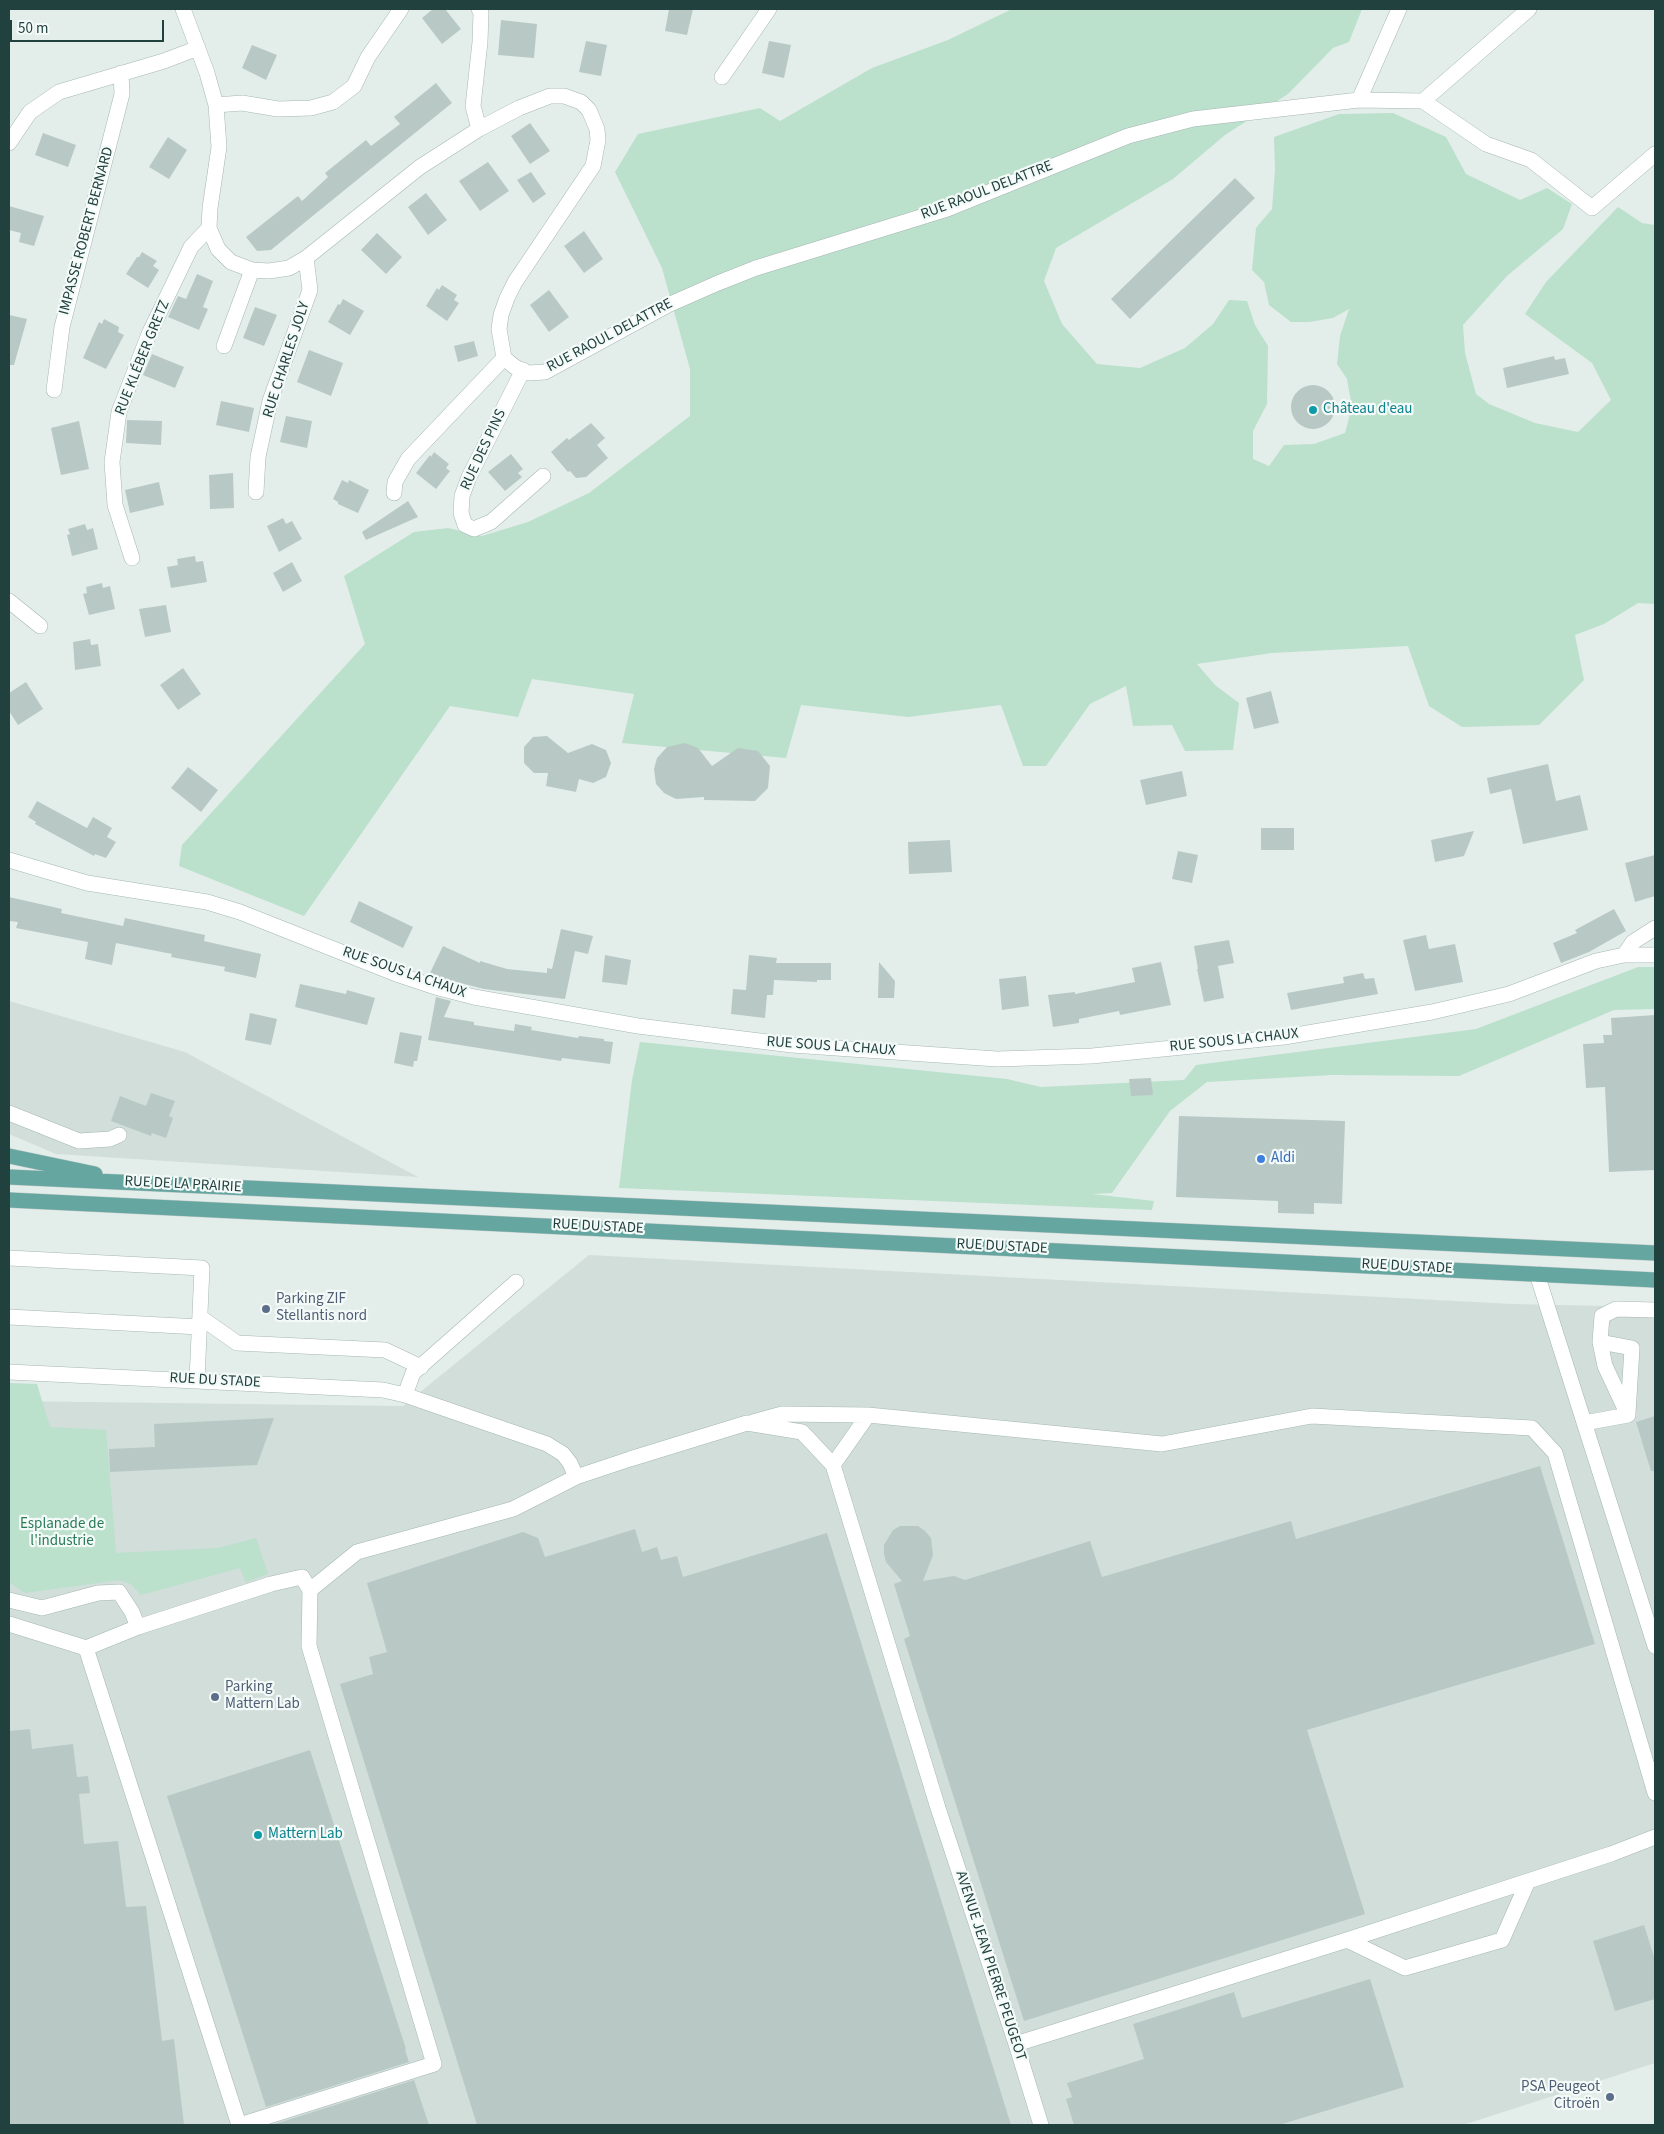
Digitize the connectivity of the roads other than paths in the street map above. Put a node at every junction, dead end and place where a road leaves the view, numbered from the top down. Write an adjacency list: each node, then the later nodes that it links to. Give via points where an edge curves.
1 (183, 9): 7 (street)
2 (401, 9): 12 (street, via 368,57 354,86 333,102 311,108 278,109 242,104)
3 (479, 9): 13 (street, via 480,42 473,106)
4 (769, 9): 9 (street)
5 (1399, 9): 10 (street)
6 (1529, 9): 11 (street)
7 (198, 48): 8 (street); 12 (street)
8 (121, 72): 14 (street, via 59,92 30,112); 22 (street, IMPASSE ROBERT BERNARD, via 122,94 62,327)
9 (722, 77)
10 (1359, 100): 11 (street, RUE RAOUL DELATTRE); 21 (street, RUE RAOUL DELATTRE, via 1193,119 1128,136 947,209 756,268 668,305 545,372 528,373)
11 (1423, 101): 15 (street, via 1486,144 1531,160 1592,208)
12 (216, 105): 16 (street, via 219,147)
13 (479, 129): 17 (street, via 420,167); 20 (street, via 518,108 550,96 564,96 580,102 590,110 597,129 592,166 507,298 500,329)
14 (9, 143)
15 (1655, 154)
16 (209, 228): 18 (street, via 218,249 231,262); 26 (street, RUE KLÉBER GRETZ, via 191,247 149,334 119,412 112,462 114,505)
17 (306, 258): 18 (street, via 289,268); 24 (street, RUE CHARLES JOLY, via 310,290 270,401 258,457)
18 (252, 270): 19 (street)
19 (224, 346)
20 (504, 358): 21 (street, RUE RAOUL DELATTRE); 25 (street, via 408,459 395,482)
21 (523, 370): 23 (street, RUE DES PINS, via 469,477 462,496 461,513 465,525 474,529 491,522)
22 (54, 390)
23 (543, 476)
24 (256, 492)
25 (394, 493)
26 (132, 558)
27 (9, 601): 28 (street)
28 (40, 626)
29 (9, 860): 31 (street, RUE SOUS LA CHAUX, via 87,883 207,902 399,975 474,997 638,1026 782,1044 997,1059 1092,1056 1284,1038 1432,1012 1509,994 1596,961)
30 (1655, 928): 31 (street, via 1633,942)
31 (1624, 955): 32 (street, RUE SOUS LA CHAUX)
32 (1655, 955)
33 (9, 1114): 34 (street, via 79,1141 102,1141)
34 (119, 1136)
35 (9, 1156): 37 (main road)
36 (9, 1177): 37 (main road, RUE DE LA PRAIRIE)
37 (138, 1183): 38 (main road, RUE DE LA PRAIRIE)
38 (357, 1194): 41 (main road, RUE DU STADE)
39 (9, 1200): 40 (main road, RUE DE LA PRAIRIE)
40 (349, 1215): 43 (main road, RUE DU STADE)
41 (1655, 1253)
42 (9, 1258): 48 (street, via 202,1268)
43 (1537, 1274): 44 (main road, RUE DU STADE); 56 (street)
44 (1655, 1280)
45 (516, 1282): 50 (street)
46 (1655, 1310): 49 (street, via 1616,1309 1602,1316)
47 (9, 1317): 48 (street)
48 (200, 1322): 50 (street, via 237,1343 385,1350); 52 (street)
49 (1600, 1342): 55 (street, via 1605,1366); 55 (street, via 1632,1348)
50 (421, 1367): 53 (street, via 413,1374)
51 (9, 1372): 52 (street, RUE DU STADE)
52 (197, 1380): 53 (street, RUE DU STADE, via 383,1390)
53 (406, 1395): 59 (street, RUE DU STADE, via 547,1444 563,1454)
54 (868, 1415): 57 (street, via 782,1414); 58 (street); 66 (street, via 1162,1444 1312,1416 1532,1428 1555,1453)
55 (1628, 1415): 56 (street)
56 (1584, 1423): 64 (street)
57 (747, 1424): 58 (street, via 802,1432); 59 (street)
58 (833, 1465): 70 (street, AVENUE JEAN PIERRE PEUGEOT, via 938,1808)
59 (576, 1477): 60 (street, via 513,1509 357,1552)
60 (310, 1590): 63 (street, via 302,1578 270,1584); 71 (street, via 308,1646 434,2064)
61 (9, 1600): 63 (street, via 42,1608 98,1593 119,1592)
62 (9, 1624): 65 (street)
63 (138, 1627): 65 (street)
64 (1655, 1646)
65 (86, 1648): 71 (street)
66 (1655, 1793)
67 (1655, 1837): 68 (street)
68 (1528, 1881): 69 (street); 69 (street, via 1502,1940 1405,1968)
69 (1347, 1940): 70 (street)
70 (1016, 2044): 72 (street, AVENUE JEAN PIERRE PEUGEOT)
71 (239, 2125)
72 (1041, 2125)

